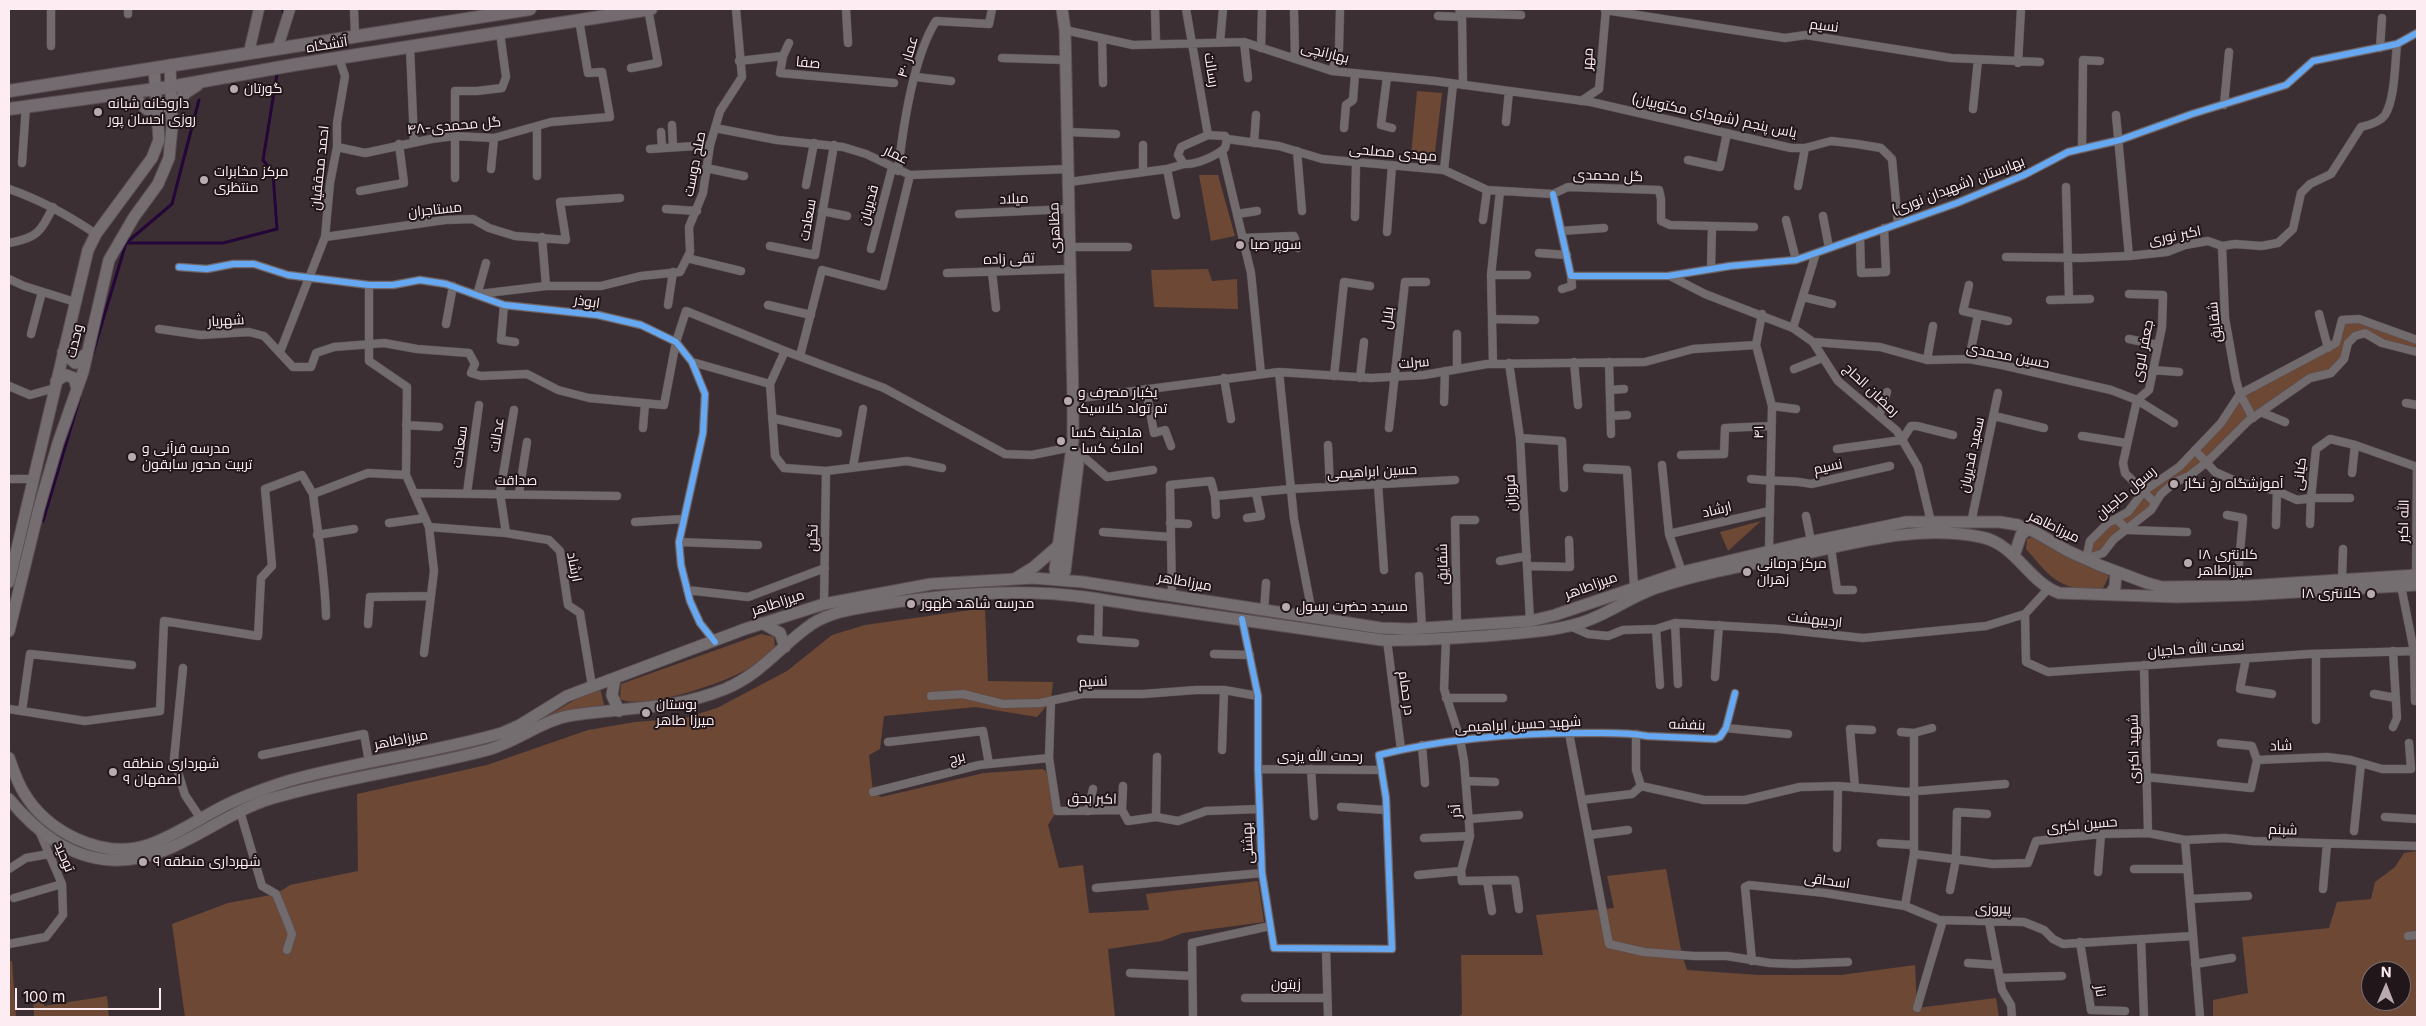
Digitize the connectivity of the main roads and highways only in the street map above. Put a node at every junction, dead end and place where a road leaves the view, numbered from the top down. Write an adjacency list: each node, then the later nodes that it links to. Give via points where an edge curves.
1 (530, 9): 4 (main road, آتشگاه)
2 (649, 9): 6 (main road, آتشگاه)
3 (1062, 9): 18 (main road, مظاهری, via 1072,270)
4 (170, 65): 5 (main road, آتشگاه); 7 (main road, وحدت)
5 (154, 68): 8 (main road, وحدت); 9 (main road, آتشگاه)
6 (202, 82): 7 (main road, آتشگاه); 12 (main road, via 186,92)
7 (170, 87): 8 (main road, آتشگاه); 12 (main road, وحدت)
8 (156, 89): 10 (main road, آتشگاه); 13 (main road, وحدت)
9 (9, 91)
10 (127, 93): 11 (main road, آتشگاه); 13 (main road)
11 (9, 109)
12 (170, 111): 15 (main road, وحدت, via 170,148 164,174 134,217 110,260)
13 (159, 118): 14 (main road, وحدت, via 159,140 152,158 96,234 84,263)
14 (63, 352): 15 (main road, via 76,363); 16 (main road, وحدت)
15 (88, 354): 17 (main road, وحدت)
16 (55, 384): 17 (main road, via 66,375 74,378); 27 (main road, وحدت)
17 (77, 389): 36 (main road, وحدت, via 39,508)
18 (1072, 447): 20 (main road, مظاهری); 22 (main road, مظاهری, via 1078,464)
19 (2028, 529): 21 (main road, via 2020,535); 23 (main road, میرزاطاهر); 31 (main road, میرزاطاهر, via 2000,522 1886,525 1682,572)
20 (1058, 546): 24 (main road); 26 (main road, مظاهری)
21 (2014, 556): 29 (main road, میرزاطاهر, via 2048,589 2059,593); 33 (main road, میرزاطاهر, via 1996,541 1964,534 1932,531 1889,535 1658,587)
22 (1066, 558): 26 (main road, مظاهری, via 1065,571); 28 (main road)
23 (2116, 572): 25 (main road, میرزاطاهر, via 2162,587); 29 (main road, via 2115,587)
24 (1016, 578): 26 (main road, میرزاطاهر); 34 (main road, میرزاطاهر, via 932,584 824,604)
25 (2417, 578): 29 (main road, via 2401,586 2246,595)
26 (1057, 579): 28 (main road, میرزاطاهر); 30 (main road)
27 (9, 582)
28 (1083, 582): 32 (main road, میرزاطاهر, via 1381,628 1422,629 1530,621)
29 (2110, 594)
30 (1056, 595): 35 (main road, میرزاطاهر, via 1387,640 1533,632); 37 (main road, میرزاطاهر, via 980,594 881,605 823,618)
31 (1585, 604): 32 (main road, میرزاطاهر); 33 (main road, via 1586,616)
32 (1563, 613): 35 (main road, via 1569,616)
33 (1592, 618): 35 (main road, میرزاطاهر)
34 (762, 623): 37 (main road, via 780,633); 38 (main road, میرزاطاهر)
35 (1569, 626)
36 (9, 631)
37 (785, 647): 39 (main road, میرزاطاهر, via 743,681 722,690 663,706)
38 (615, 678): 39 (main road, via 612,695); 40 (main road, میرزاطاهر, via 567,696 502,733 265,789 146,846 112,848 93,845 61,831 24,793)
39 (619, 712): 41 (main road, میرزاطاهر, via 573,715 486,750 271,798 164,851 131,859 91,858 60,845 40,833)
40 (9, 758)
41 (9, 799)

